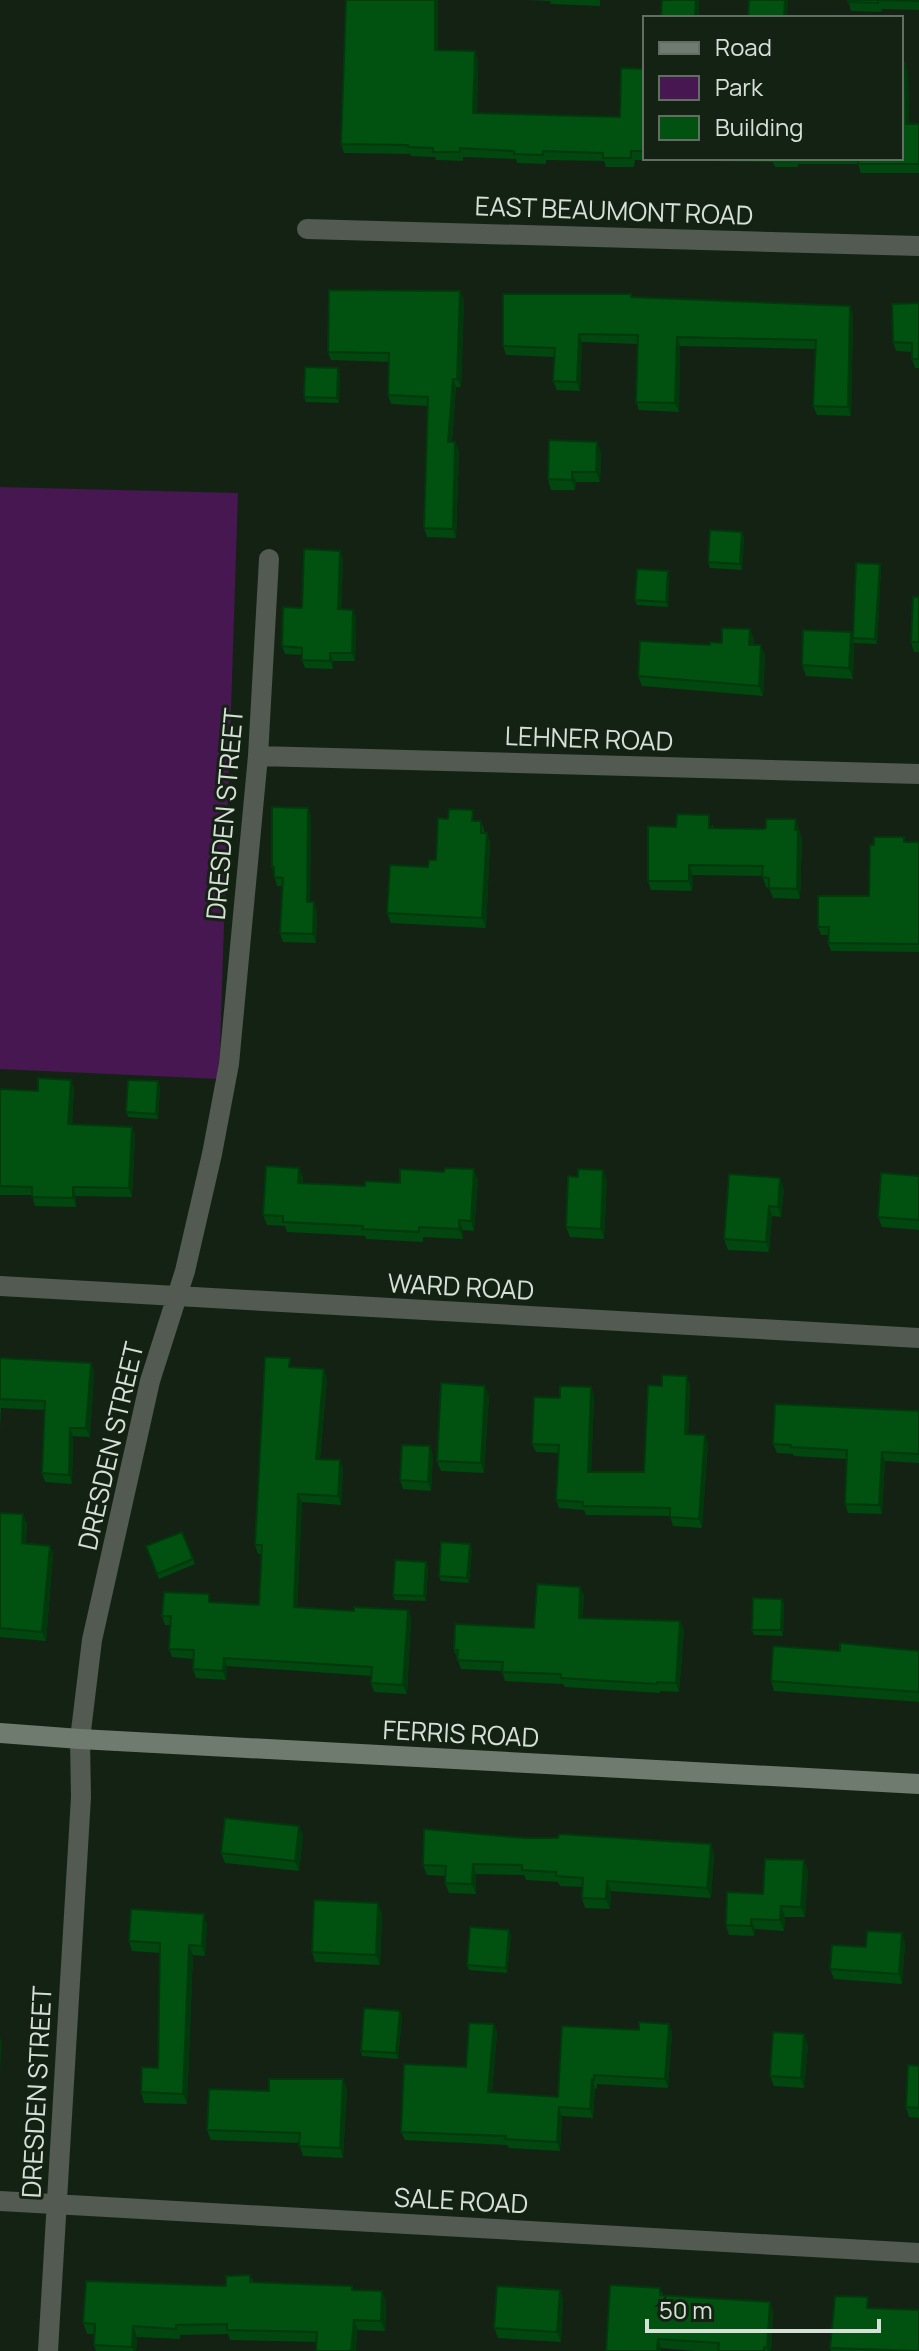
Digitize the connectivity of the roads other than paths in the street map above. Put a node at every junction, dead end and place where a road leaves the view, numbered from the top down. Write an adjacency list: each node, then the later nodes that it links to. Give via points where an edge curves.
1 (307, 229): 2 (street, EAST BEAUMONT ROAD)
2 (919, 246)
3 (269, 559): 4 (street, DRESDEN STREET)
4 (258, 756): 5 (street, LEHNER ROAD); 7 (street, DRESDEN STREET, via 229,1064)
5 (919, 774)
6 (0, 1286): 7 (street, WARD ROAD)
7 (175, 1297): 8 (street, WARD ROAD); 10 (street, DRESDEN STREET, via 150,1381 92,1640)
8 (919, 1338)
9 (0, 1733): 10 (main road, FERRIS ROAD)
10 (80, 1739): 11 (main road, FERRIS ROAD); 13 (street, DRESDEN STREET)
11 (919, 1784)
12 (0, 2201): 13 (street, SALE ROAD)
13 (57, 2204): 14 (street, SALE ROAD); 15 (street, DRESDEN STREET)
14 (919, 2253)
15 (48, 2351)

